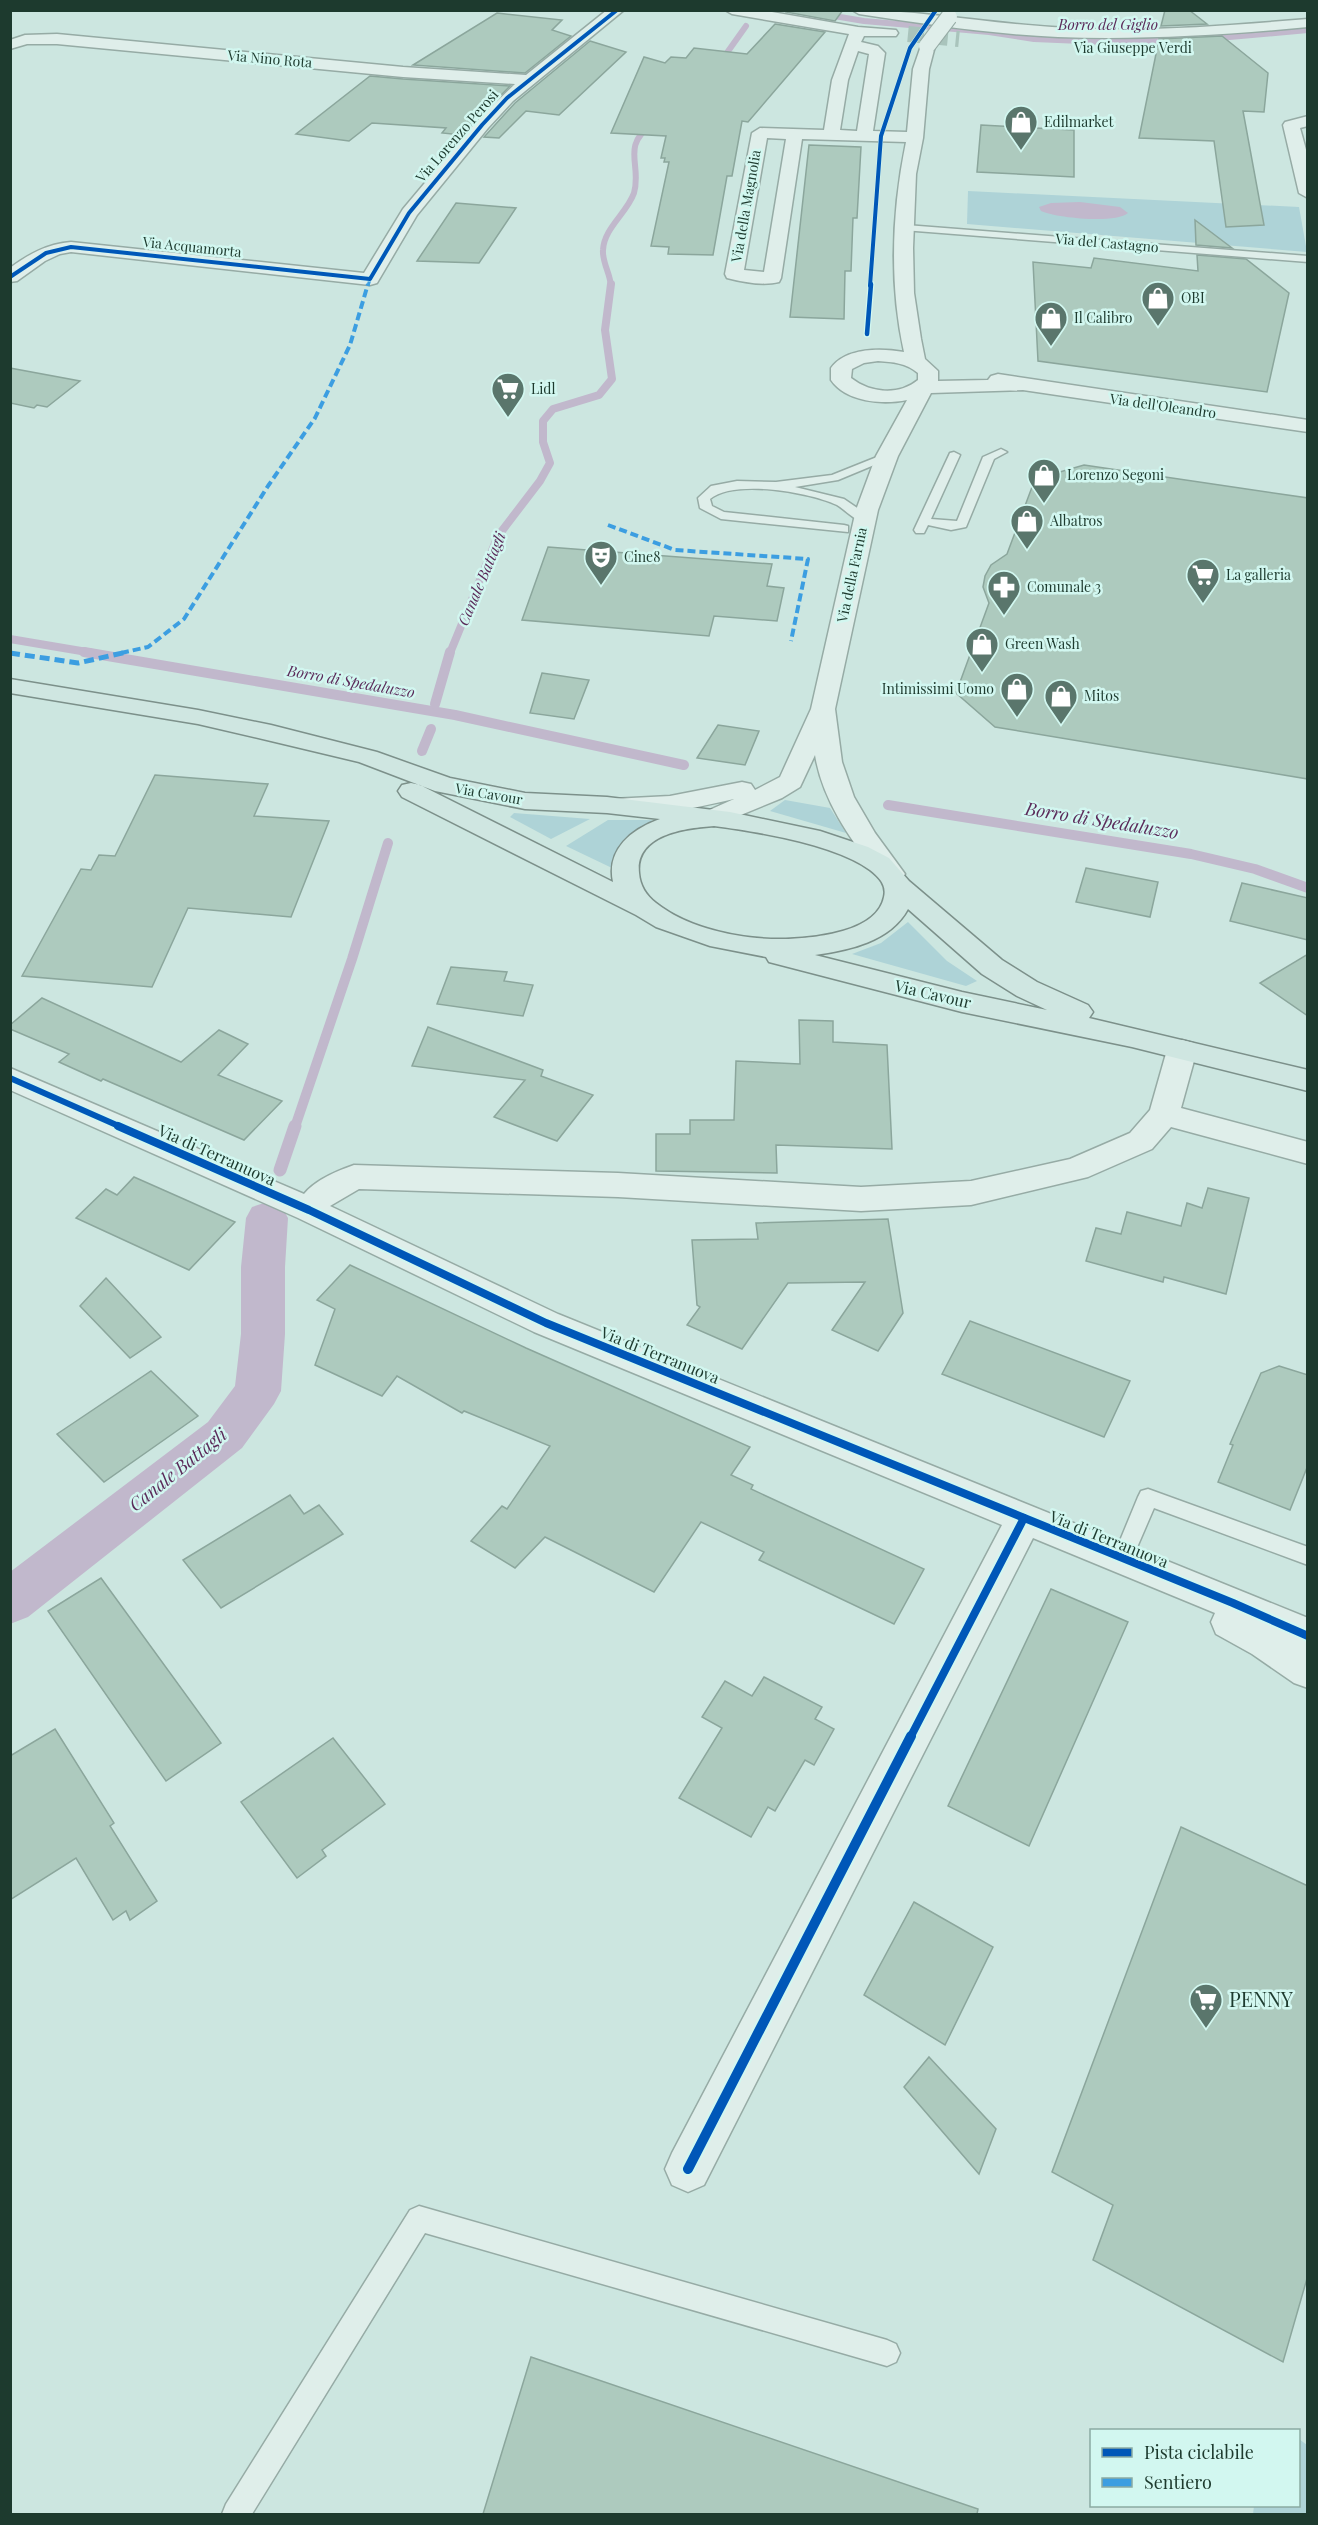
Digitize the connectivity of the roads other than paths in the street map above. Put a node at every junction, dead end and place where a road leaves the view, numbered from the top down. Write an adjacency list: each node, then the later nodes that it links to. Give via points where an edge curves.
1 (617, 10): 11 (street, Via Lorenzo Perosi)
2 (732, 10): 7 (street)
3 (859, 10): 5 (street, via 974,26 1094,33 1180,32)
4 (951, 14): 16 (street, bridge, via 927,46 921,64)
5 (1308, 23)
6 (908, 34): 7 (street)
7 (854, 38): 14 (street, via 840,80); 15 (street, via 877,53)
8 (1002, 43): 10 (street, Via Giuseppe Verdi)
9 (10, 45): 11 (street, Via Nino Rota, via 25,40 57,39)
10 (1124, 49)
11 (530, 80): 21 (street, Via Lorenzo Perosi, via 482,125 409,213)
12 (1308, 121): 17 (street, via 1291,125)
13 (795, 134): 13 (street, Via della Magnolia, via 760,133 734,274 772,278); 14 (street, Via della Magnolia)
14 (831, 134): 15 (street, Via della Magnolia)
15 (864, 135): 16 (street, Via della Magnolia)
16 (915, 137): 18 (street, via 907,177)
17 (1308, 194)
18 (906, 228): 19 (lane, Via del Castagno); 22 (street)
19 (1308, 259)
20 (13, 273): 21 (street, Via Acquamorta, via 42,254 71,247)
21 (370, 279)
22 (905, 308): 23 (street, via 880,345); 24 (street)
23 (865, 356): 24 (street, via 892,356); 27 (street, via 846,363 840,374 847,385)
24 (920, 364): 25 (street, Via dell'Oleandro); 26 (street, via 929,377)
25 (1018, 385): 26 (street, Via dell'Oleandro); 28 (street, Via dell'Oleandro)
26 (924, 387): 27 (street, via 892,396); 29 (street, Via della Farnia)
27 (867, 394): 29 (street)
28 (1303, 424)
29 (887, 435): 32 (lane, via 834,478); 33 (street, Via della Farnia)
30 (1001, 452): 31 (lane, via 989,457 962,524 922,526)
31 (954, 455)
32 (776, 486): 33 (lane, via 840,502); 33 (lane, via 715,489 704,498 706,508 722,515)
33 (854, 524): 35 (street, Via della Farnia)
34 (10, 686): 36 (main road, Via Cavour)
35 (823, 709): 37 (street, Via della Farnia); 40 (street, Via della Farnia, via 838,790)
36 (271, 733): 38 (main road, Via Cavour, via 368,757 444,785 525,801); 41 (main road, Via Cavour, via 390,780)
37 (799, 760): 38 (street, via 755,787 707,799); 39 (street, Via della Farnia, via 791,781)
38 (607, 805): 39 (main road, Via Cavour)
39 (714, 818): 40 (main road, Via Cavour, via 762,823 820,839 874,860); 41 (main road, Via Cavour, via 688,820 656,830 642,837 629,851 625,878 634,898)
40 (894, 879): 42 (main road, Via Cavour, via 899,895 895,908 886,920 854,937 784,949); 43 (main road, Via Cavour, via 992,968 1027,989)
41 (656, 915): 42 (main road, Via Cavour)
42 (736, 944): 43 (main road, Via Cavour, via 962,1002)
43 (1132, 1037): 44 (main road, Via Cavour)
44 (1182, 1050): 46 (main road, Via Cavour); 47 (street)
45 (10, 1078): 49 (street, Via di Terranuova)
46 (1308, 1081)
47 (1164, 1114): 48 (street); 49 (street, via 1141,1141 1077,1169 971,1192 861,1199 618,1185 354,1177 321,1196)
48 (1308, 1153)
49 (309, 1210): 50 (street, Via di Terranuova, via 546,1323)
50 (1024, 1518): 52 (street, Via di Terranuova); 55 (street)
51 (1308, 1556): 52 (lane, via 1148,1497)
52 (1122, 1560): 53 (street, Via di Terranuova); 54 (street, Via di Terranuova, via 1266,1642)
53 (1308, 1636)
54 (1308, 1671)
55 (688, 2169)
56 (887, 2353): 57 (lane, via 419,2219)
57 (236, 2514)

